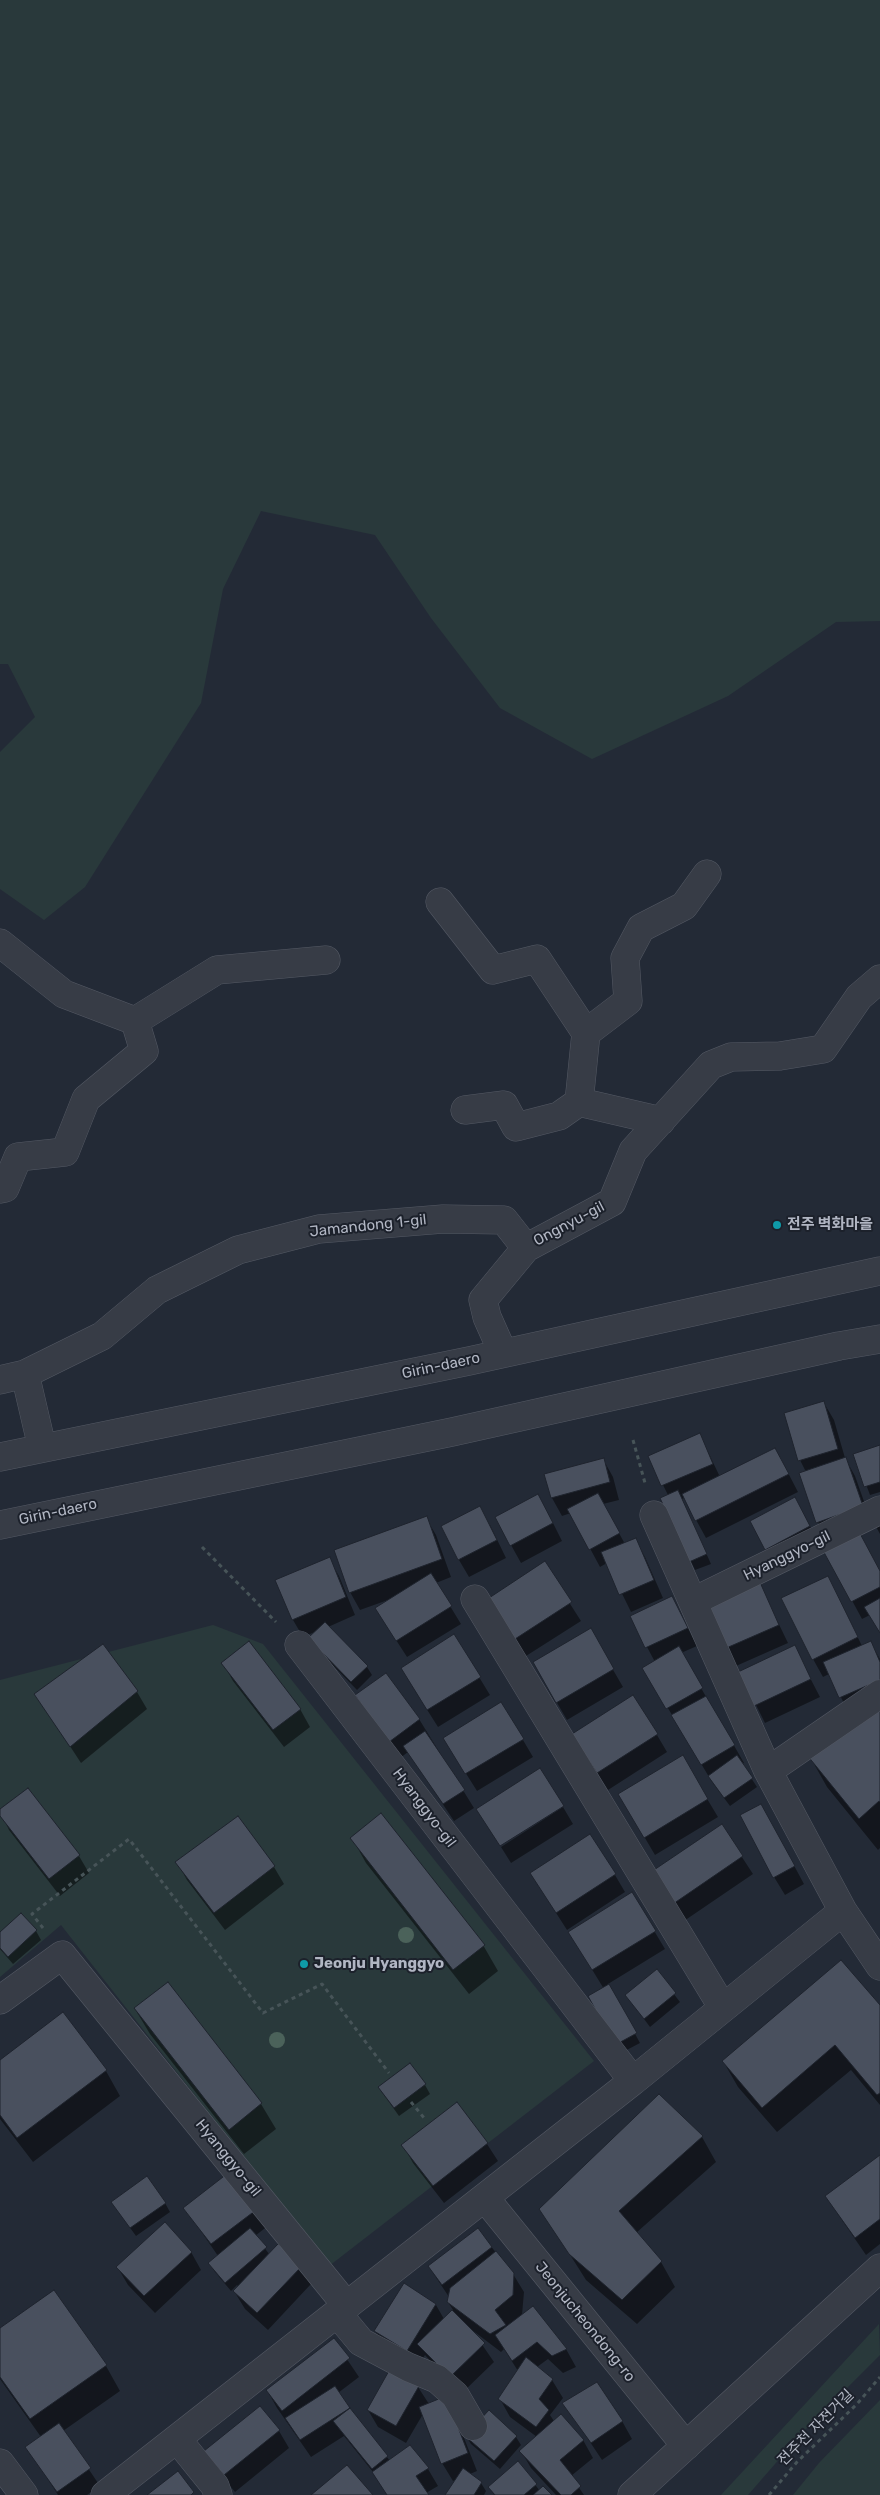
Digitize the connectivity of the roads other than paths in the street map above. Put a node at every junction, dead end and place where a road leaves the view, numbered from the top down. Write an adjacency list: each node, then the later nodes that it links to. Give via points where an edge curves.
1 (707, 874): 7 (street, via 684,906 641,928 625,958 628,1001)
2 (440, 902): 7 (street, via 492,970 537,959)
3 (0, 943): 6 (street, via 64,994)
4 (326, 960): 6 (street, via 217,970)
5 (880, 979): 10 (street, Ongnyu-gil, via 859,996 823,1049 780,1056 731,1057 711,1065)
6 (135, 1021): 11 (street, via 144,1051 86,1099 65,1152 18,1157 5,1188)
7 (586, 1033): 8 (street)
8 (579, 1102): 9 (street, via 559,1116 516,1127 504,1105); 10 (street)
9 (465, 1110)
10 (661, 1120): 12 (street, Ongnyu-gil, via 633,1151 612,1202)
11 (0, 1189)
12 (526, 1248): 15 (street, Ongnyu-gil, via 483,1300); 16 (street, Jamandong 1-gil, via 504,1220 443,1219 319,1229 238,1250 157,1290 102,1336)
13 (880, 1271): 15 (street, Girin-daero)
14 (880, 1339): 21 (street, Girin-daero)
15 (503, 1353): 17 (street, Girin-daero)
16 (12, 1377): 17 (street, Jamandong 1-gil)
17 (42, 1447): 18 (street, Girin-daero)
18 (0, 1457)
19 (880, 1510): 23 (street, Hyanggyo-gil)
20 (654, 1515): 23 (street)
21 (0, 1525)
22 (475, 1598): 30 (street)
23 (694, 1601): 26 (street)
24 (300, 1645): 31 (street, Hyanggyo-gil)
25 (880, 1694): 26 (street)
26 (768, 1772): 27 (street)
27 (843, 1911): 28 (street); 30 (street)
28 (880, 1966)
29 (0, 2000): 34 (street, Hyanggyo-gil, via 62,1955)
30 (723, 2008): 31 (street)
31 (633, 2081): 32 (street)
32 (484, 2198): 34 (street); 37 (street, Jeonjucheondong-ro)
33 (880, 2268): 37 (street)
34 (342, 2309): 35 (street, via 361,2342 437,2379 455,2395); 36 (street)
35 (473, 2426)
36 (177, 2439): 40 (street); 41 (street, via 215,2486)
37 (686, 2446): 42 (street)
38 (0, 2463): 39 (street)
39 (24, 2495)
40 (105, 2495)
41 (218, 2495)
42 (632, 2495)

